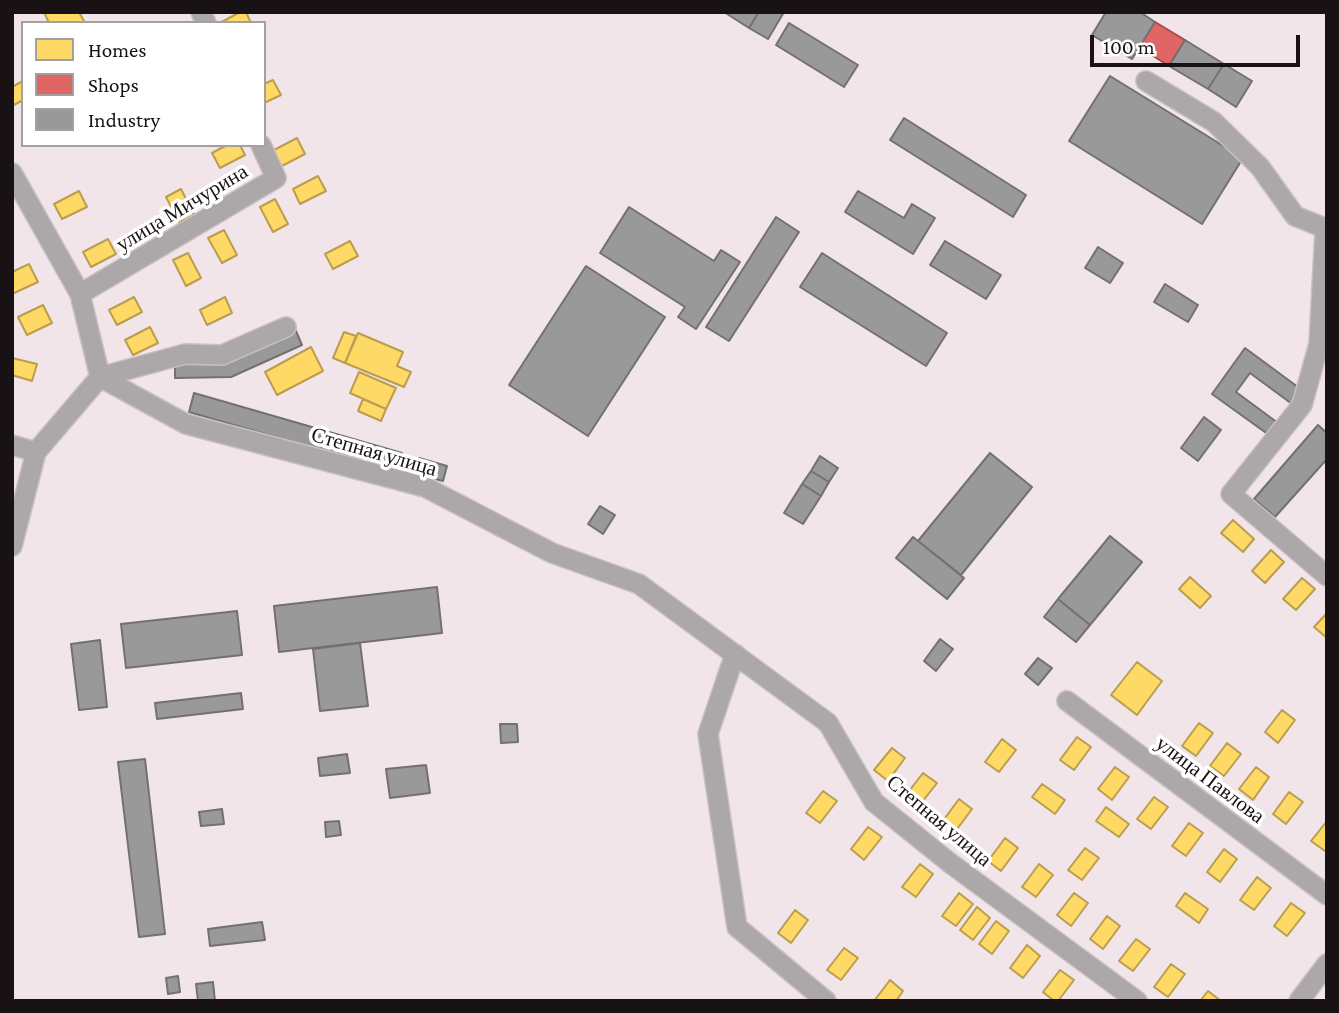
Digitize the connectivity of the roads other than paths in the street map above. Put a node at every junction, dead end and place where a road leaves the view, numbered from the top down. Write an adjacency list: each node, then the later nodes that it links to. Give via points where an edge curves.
1 (1146, 81): 4 (street, via 1214,122 1260,167 1295,216)
2 (262, 147): 5 (street, улица Мичурина, via 276,178)
3 (12, 173): 5 (street)
4 (1326, 230): 11 (street, via 1319,344 1302,405 1231,494)
5 (80, 294): 7 (street)
6 (286, 327): 7 (street, via 222,355 185,354)
7 (100, 377): 9 (street); 12 (street, Степная улица, via 186,424 425,487 552,553 639,584)
8 (12, 445): 9 (street)
9 (36, 452): 10 (street)
10 (12, 546)
11 (1327, 576)
12 (735, 654): 16 (street, via 708,734 737,927); 17 (street, Степная улица, via 828,723 874,802)
13 (1067, 701): 14 (street, улица Павлова)
14 (1327, 895)
15 (1327, 964): 18 (street)
16 (827, 1001)
17 (1138, 1001)
18 (1299, 1001)

